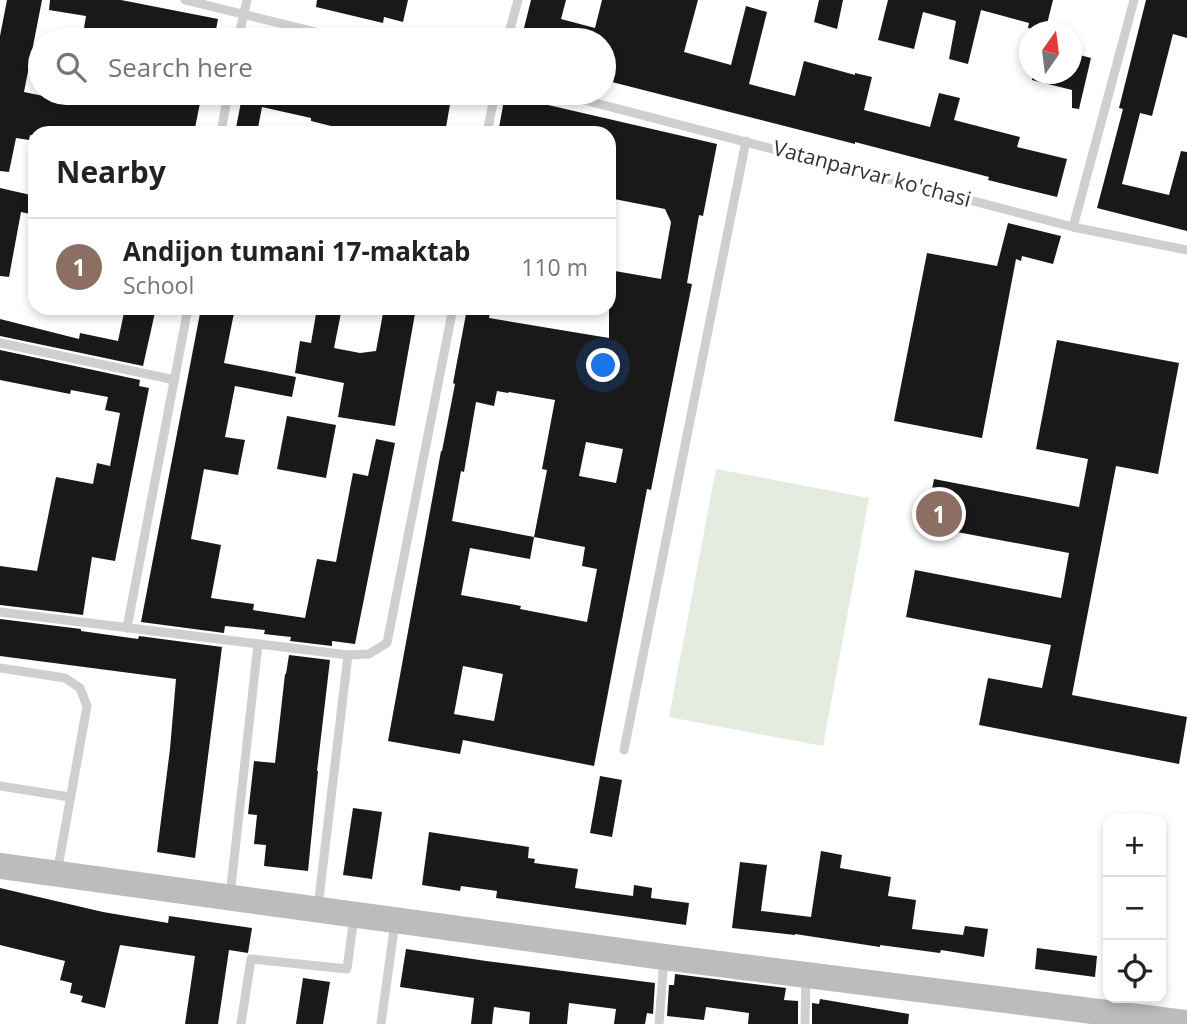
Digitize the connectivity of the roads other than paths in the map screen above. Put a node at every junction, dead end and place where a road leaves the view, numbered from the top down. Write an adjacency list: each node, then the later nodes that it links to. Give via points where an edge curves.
1 (186, 0): 5 (lane)
2 (247, 0): 5 (lane)
3 (518, 0): 8 (lane)
4 (1134, 0): 15 (lane)
5 (243, 14): 6 (lane); 7 (lane)
6 (240, 28)
7 (300, 28)
8 (510, 28)
9 (226, 105): 12 (lane)
10 (493, 105): 13 (lane)
11 (604, 105): 14 (lane, Vatanparvar ko'chasi)
12 (222, 126)
13 (488, 126)
14 (746, 141): 15 (lane, Vatanparvar ko'chasi); 26 (lane)
15 (1073, 227): 16 (lane, Vatanparvar ko'chasi)
16 (1187, 250)
17 (187, 315): 20 (lane)
18 (452, 315): 24 (lane, via 387,643 369,654)
19 (0, 343): 20 (lane)
20 (175, 380): 22 (lane)
21 (0, 612): 22 (lane)
22 (127, 628): 23 (lane)
23 (258, 644): 24 (lane); 31 (lane)
24 (348, 655): 32 (lane)
25 (0, 668): 28 (lane, via 65,678 80,688 87,706)
26 (624, 750)
27 (0, 786): 28 (lane)
28 (71, 797): 30 (lane)
29 (0, 866): 30 (street)
30 (57, 875): 31 (street)
31 (229, 897): 32 (street)
32 (318, 909): 33 (street)
33 (354, 915): 34 (street); 38 (lane, via 347,969 251,959)
34 (396, 921): 35 (street); 39 (lane)
35 (664, 957): 36 (street); 40 (lane)
36 (806, 975): 37 (street); 41 (lane)
37 (1187, 1023)
38 (241, 1024)
39 (381, 1024)
40 (659, 1024)
41 (805, 1024)

